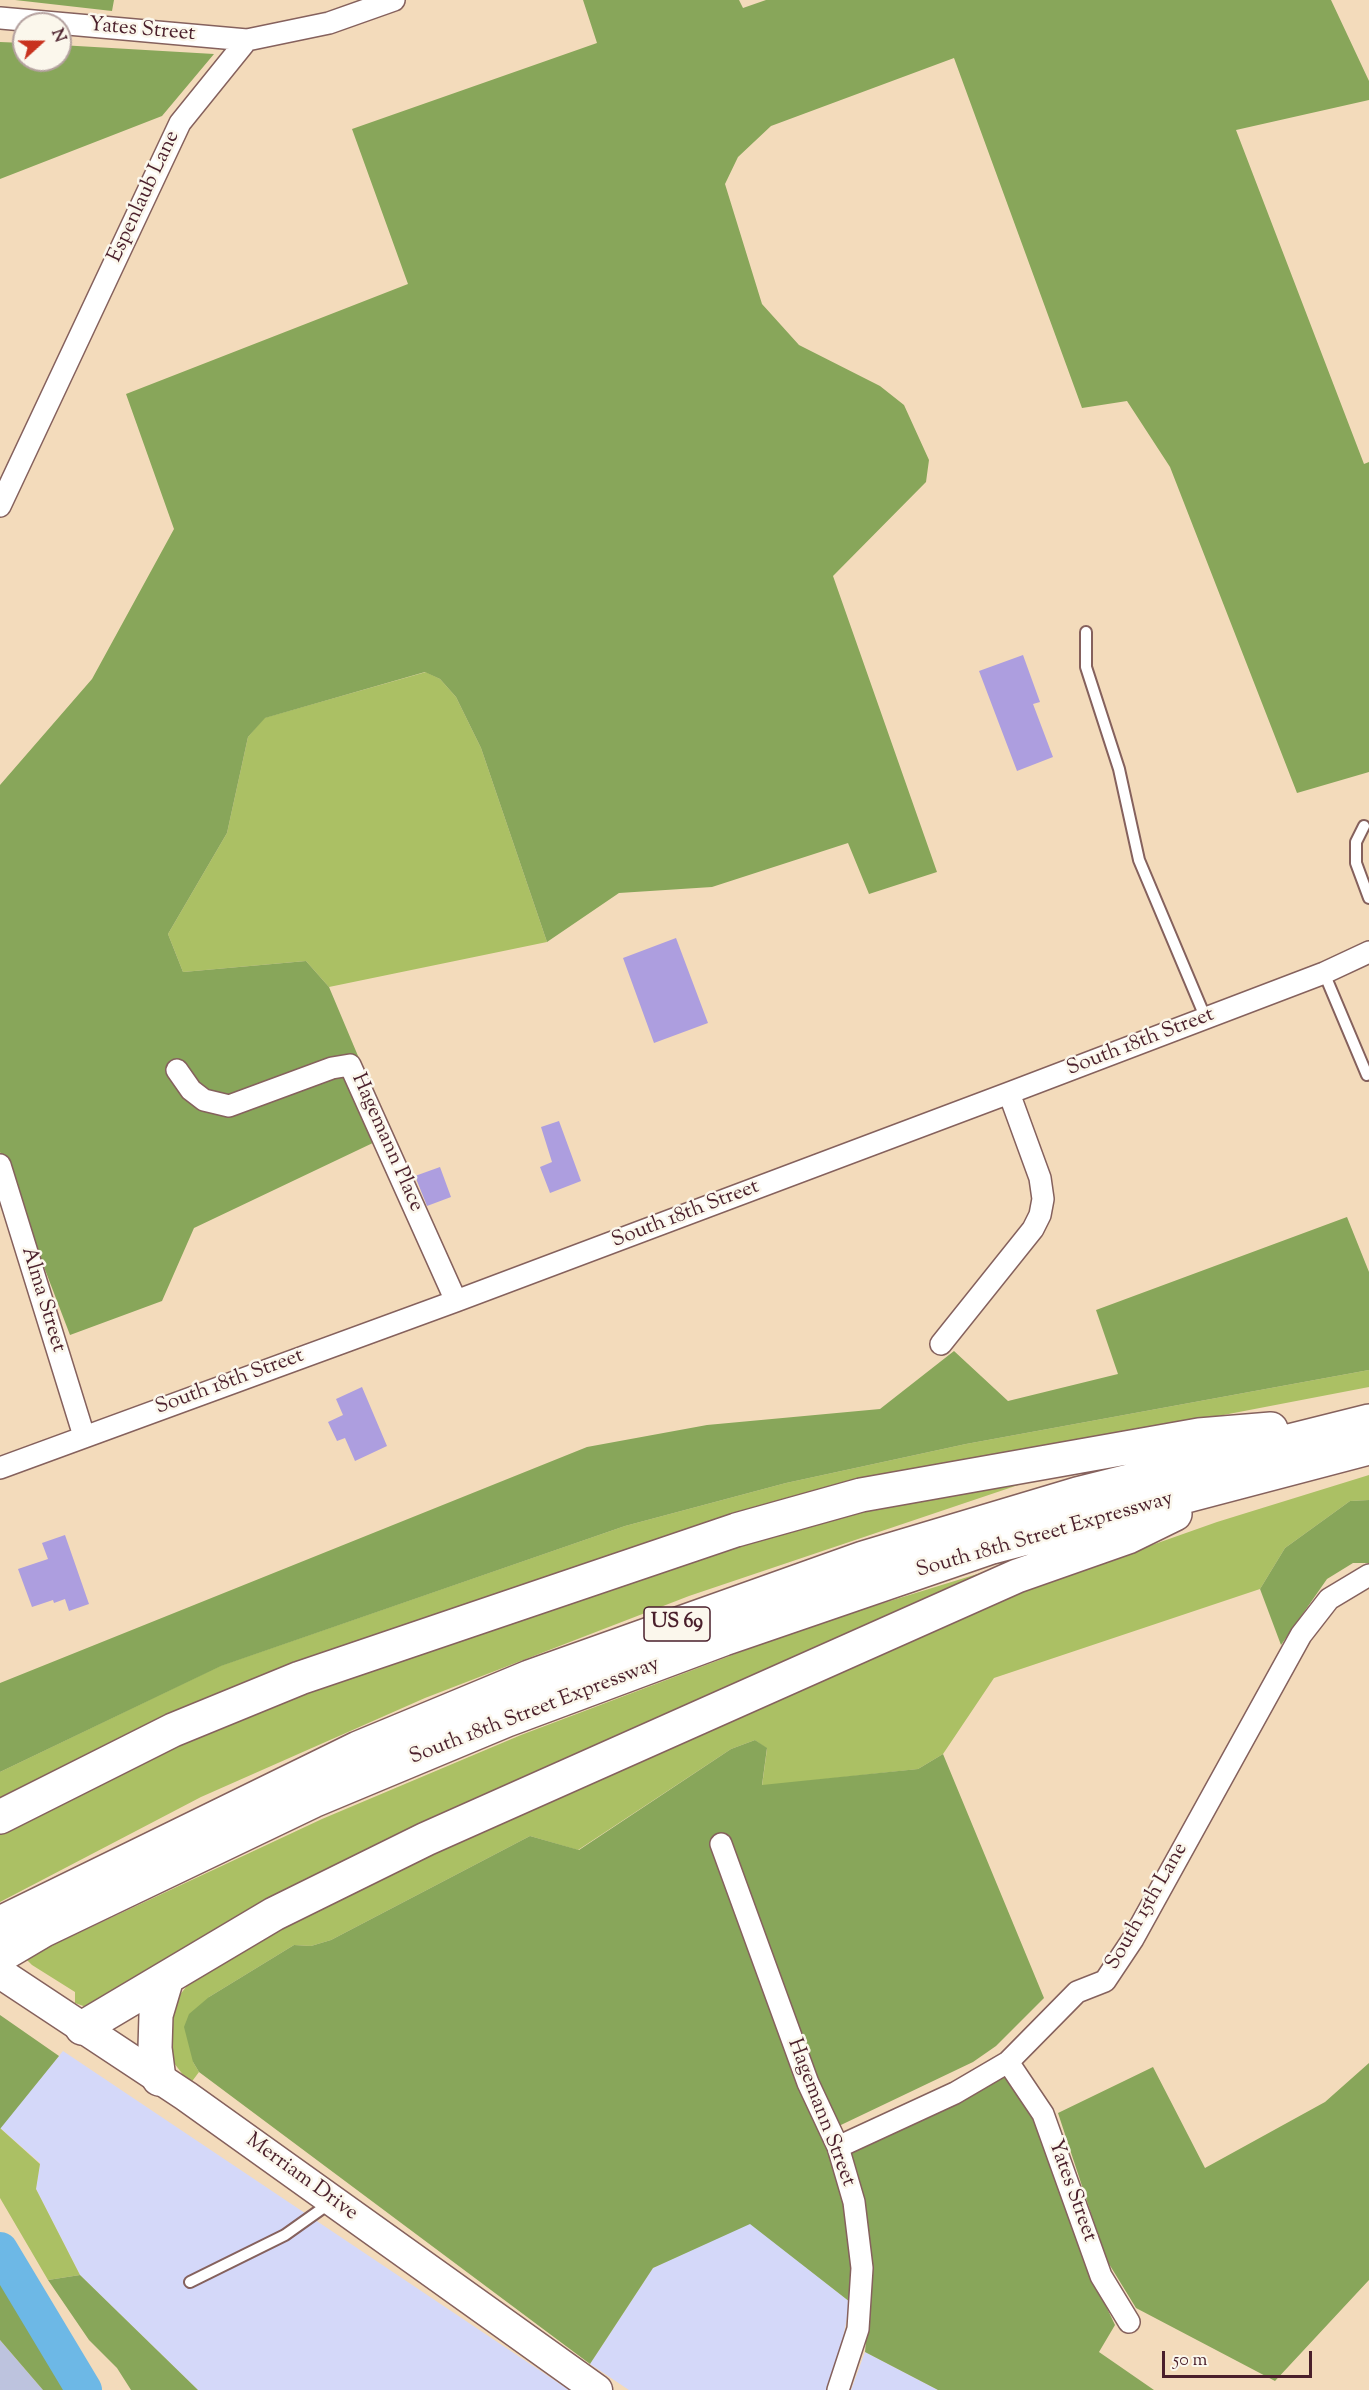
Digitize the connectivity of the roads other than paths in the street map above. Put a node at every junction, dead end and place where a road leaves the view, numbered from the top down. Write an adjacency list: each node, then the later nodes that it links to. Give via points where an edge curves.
1 (394, 0): 3 (street, via 329,23)
2 (0, 18): 3 (street, Yates Street)
3 (247, 40): 4 (street, Espenlaub Lane, via 180,123)
4 (0, 506)
5 (1086, 632): 10 (lane, via 1086,668 1119,769 1139,860)
6 (1364, 826): 7 (lane, via 1356,843 1356,863)
7 (1369, 898)
8 (1369, 952): 9 (street, South 18th Street)
9 (1324, 974): 10 (street, South 18th Street); 12 (lane)
10 (1206, 1018): 13 (street, South 18th Street)
11 (177, 1070): 15 (street, Hagemann Place, via 204,1100 229,1106 350,1065)
12 (1367, 1075)
13 (1009, 1093): 15 (street, South 18th Street); 16 (street, via 1040,1178 1040,1215)
14 (0, 1165): 18 (street, Alma Street)
15 (456, 1301): 18 (street, South 18th Street)
16 (941, 1344)
17 (1369, 1421): 23 (highway, via 1199,1435 1090,1453 861,1495 736,1530 300,1678 173,1730); 25 (highway, South 18th Street Expressway / US 69, via 1077,1494 874,1554 540,1673 358,1748)
18 (84, 1436): 20 (street, South 18th Street)
19 (1369, 1448): 21 (highway, South 18th Street Expressway / US 69)
20 (0, 1468)
21 (1238, 1482): 26 (highway, South 18th Street Expressway / US 69, via 992,1547 507,1720 313,1801 44,1930); 28 (highway, via 1128,1537 1017,1576 426,1839 274,1914)
22 (1369, 1575): 30 (street, South 15th Lane, via 1329,1599 1300,1635 1133,1939 1105,1981 1077,1992)
23 (0, 1817)
24 (721, 1844): 32 (street, Hagemann Street, via 808,2083)
25 (8, 1918)
26 (0, 1956)
27 (0, 1973): 29 (main road, Merriam Drive)
28 (167, 1978): 29 (highway); 31 (highway, via 156,2015)
29 (81, 2028): 31 (main road, Merriam Drive)
30 (1008, 2062): 32 (street, South 15th Lane, via 956,2093); 35 (street, Yates Street, via 1043,2114 1101,2277)
31 (159, 2079): 33 (main road, Merriam Drive)
32 (838, 2147): 37 (street, Hagemann Street, via 854,2202 862,2268 858,2329)
33 (333, 2201): 34 (lane, via 285,2235); 36 (main road, Merriam Drive)
34 (190, 2282)
35 (1129, 2322)
36 (597, 2390)
37 (838, 2390)

